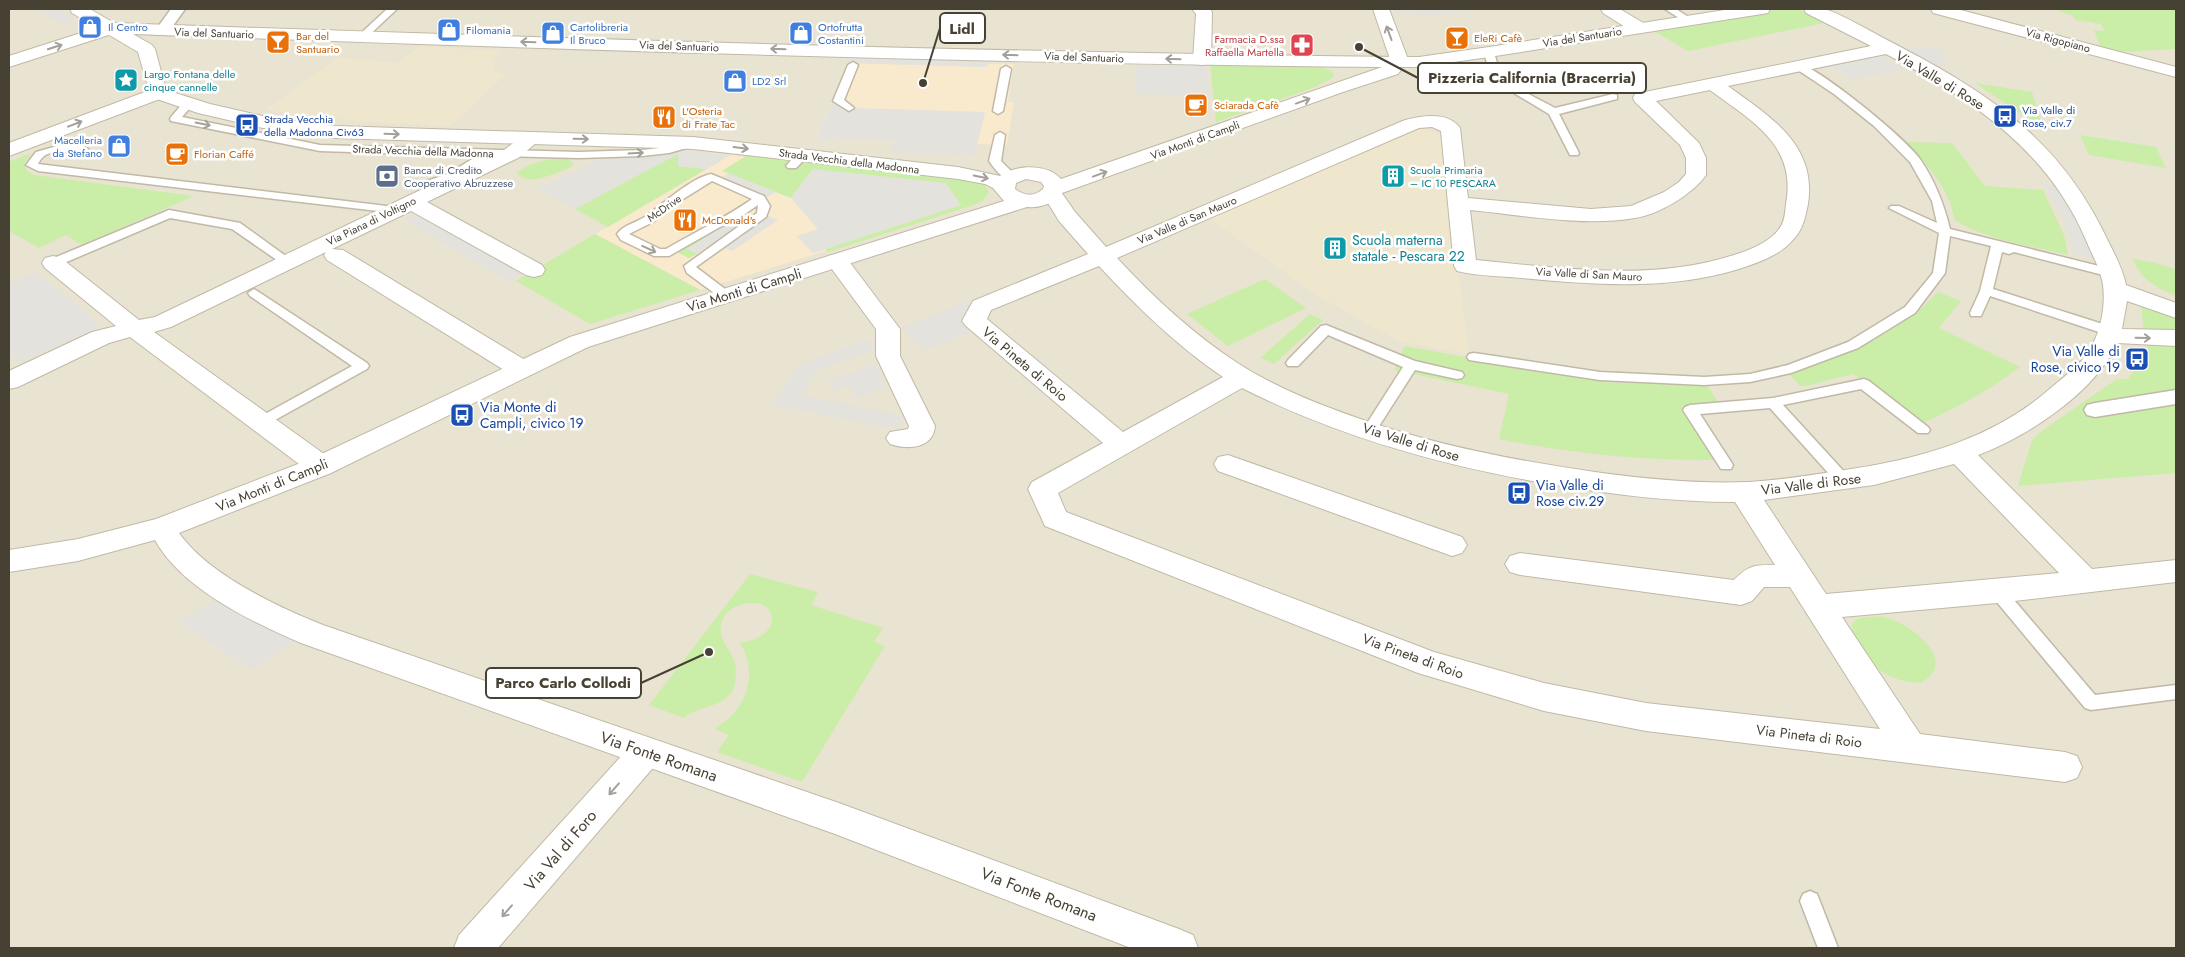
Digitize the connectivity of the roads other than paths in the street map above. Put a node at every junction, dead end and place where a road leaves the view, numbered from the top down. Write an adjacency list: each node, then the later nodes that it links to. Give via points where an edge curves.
1 (78, 9): 12 (street)
2 (178, 9): 14 (street)
3 (392, 9): 16 (lane)
4 (1200, 9): 21 (street, via 1204,12)
5 (1381, 9): 23 (street, one-way to 5)
6 (1609, 9): 13 (street, Via del Santuario)
7 (1670, 9): 11 (lane)
8 (1762, 9): 11 (street, Via del Santuario)
9 (1812, 9): 17 (street, Via Valle di Rose)
10 (1939, 9): 27 (street, Via Rigopiano)
11 (1688, 20): 13 (street, Via del Santuario)
12 (112, 28): 14 (street, Via del Santuario); 18 (street); 20 (street, one-way to 12)
13 (1639, 28): 19 (street, Via del Santuario)
14 (162, 31): 15 (street, Via del Santuario)
15 (182, 32): 16 (street, Via del Santuario); 18 (street, via 160,38)
16 (362, 37): 21 (street, Via del Santuario, one-way to 16)
17 (1887, 48): 25 (street); 58 (street, Via Valle di Rose, via 1967,93 2045,158 2092,227)
18 (146, 49): 30 (street)
19 (1489, 52): 23 (street, Via del Santuario); 35 (lane, via 1493,67 1504,81)
20 (9, 62)
21 (1198, 62): 22 (street, Via del Santuario)
22 (1309, 62): 23 (street, Via del Santuario); 29 (street, via 1339,72 1342,77)
23 (1405, 63): 29 (street, Via Monti di Campli)
24 (853, 65): 33 (lane, via 838,101)
25 (1798, 66): 28 (street); 50 (lane, via 1871,118 1916,160 1938,201)
26 (1006, 69): 34 (lane)
27 (2176, 72)
28 (1713, 83): 47 (street, via 1642,98 1689,143 1696,158 1696,175 1686,186 1656,204 1635,212 1591,215); 47 (street, Via Valle di San Mauro, via 1770,128 1788,148 1798,172 1799,192 1793,224 1764,252 1705,272 1663,277 1619,278 1465,266)
29 (1336, 88): 43 (street, Via Monti di Campli, one-way to 29)
30 (158, 93): 32 (street, Strada Vecchia della Madonna); 39 (street, one-way to 30)
31 (1614, 97): 35 (lane)
32 (188, 104): 37 (street, Strada Vecchia della Madonna, one-way to 37, via 263,122 334,132); 42 (lane, Strada Vecchia della Madonna, one-way to 42, via 175,119 320,148)
33 (849, 108)
34 (998, 111)
35 (1553, 112): 41 (lane)
36 (1000, 135): 44 (lane, via 995,161)
37 (532, 138): 38 (street, Strada Vecchia della Madonna, one-way to 38); 42 (street, Via Piana di Voltigno)
38 (693, 143): 42 (lane, Strada Vecchia della Madonna, one-way to 38, via 642,153); 44 (street, Strada Vecchia della Madonna, one-way to 44, via 798,160 968,174 990,179)
39 (10, 148)
40 (83, 149): 46 (lane, via 52,150 37,157 32,165)
41 (1574, 153)
42 (500, 154): 46 (street, Via Piana di Voltigno)
43 (1053, 191): 44 (street, Via Monti di Campli, via 1044,198); 44 (street, Via Valle di Rose, via 1052,181 1042,174 1026,173); 49 (street, Via Valle di Rose)
44 (1016, 192): 49 (street, Via Valle di Rose); 53 (street, Via Monti di Campli, via 969,218)
45 (760, 198): 45 (lane, McDrive, one-way to 45, via 711,177 623,234 656,252 669,252 732,218); 61 (lane, via 765,207 762,215 690,266)
46 (409, 199): 54 (street, Via Piana di Voltigno); 57 (street)
47 (1457, 203): 52 (street, Via Valle di San Mauro, via 1450,128 1441,122 1427,120)
48 (1895, 208): 50 (lane)
49 (1068, 220): 52 (street, Via Valle di Rose)
50 (1945, 231): 58 (lane); 67 (lane, via 1939,273 1910,310 1853,345 1791,369 1750,378 1694,381 1600,376)
51 (336, 255): 70 (street)
52 (1103, 256): 72 (street, Via Valle di Rose, via 1162,315); 81 (street, Via Pineta di Roio, via 980,306 974,321)
53 (837, 260): 61 (street, Via Monti di Campli); 80 (street, via 888,329 888,356 922,426 921,434 914,438)
54 (288, 262): 55 (lane, via 236,226 170,214); 64 (street, Via Piana di Voltigno, via 162,322)
55 (53, 264): 64 (street)
56 (2075, 268): 59 (lane, via 1997,247)
57 (534, 270)
58 (2113, 281): 62 (street); 65 (street, Via Valle di Rose)
59 (1986, 291): 63 (lane); 65 (lane)
60 (254, 293): 77 (lane, via 362,366)
61 (725, 296): 70 (street, Via Monti di Campli, via 579,342)
62 (2176, 311)
63 (1976, 313)
64 (133, 328): 73 (street, Via Piana di Voltigno, via 101,337); 77 (street)
65 (2110, 333): 66 (street, one-way to 66, via 2136,338); 82 (street, Via Valle di Rose, via 2098,357 2038,414 2008,432)
66 (2176, 338)
67 (1474, 357)
68 (1293, 363): 69 (lane, via 1326,329)
69 (1411, 364): 71 (lane); 79 (lane)
70 (521, 369): 85 (street, Via Monti di Campli)
71 (1457, 375)
72 (1242, 377): 79 (street, Via Valle di Rose); 81 (street, Via Pineta di Roio)
73 (9, 381)
74 (2176, 397): 76 (street)
75 (1773, 403): 78 (lane, via 1864,384); 84 (lane, via 1690,410); 86 (lane)
76 (2096, 410)
77 (261, 422): 85 (street)
78 (1923, 430)
79 (1369, 431): 87 (street, Via Valle di Rose, via 1456,457 1540,473 1624,485)
80 (899, 438)
81 (1121, 444): 98 (street, Via Pineta di Roio, via 1042,489 1055,519 1429,664 1544,697 1646,717)
82 (1958, 452): 86 (street, Via Valle di Rose, via 1896,471); 94 (street)
83 (1228, 464): 89 (street)
84 (1726, 465)
85 (321, 466): 88 (street, Via Monti di Campli)
86 (1844, 480): 87 (street, Via Valle di Rose)
87 (1744, 493): 93 (street)
88 (162, 528): 90 (street, Via Monti di Campli, via 78,550); 99 (street, Via Fonte Romana, via 184,559 228,592 269,616 451,685)
89 (1452, 545)
90 (9, 561)
91 (1520, 564): 93 (street, via 1741,593 1757,576)
92 (2176, 571): 94 (street)
93 (1798, 576): 96 (street)
94 (2085, 580): 95 (street)
95 (1997, 590): 96 (street); 97 (lane, via 2091,703)
96 (1818, 607): 98 (street)
97 (2176, 692)
98 (1910, 748): 100 (street, Via Pineta di Roio)
99 (646, 752): 102 (street, Via Val di Foro, one-way to 102); 103 (street, Via Fonte Romana, via 857,826)
100 (2065, 767)
101 (1810, 901): 104 (lane)
102 (473, 948)
103 (1179, 948)
104 (1828, 948)

